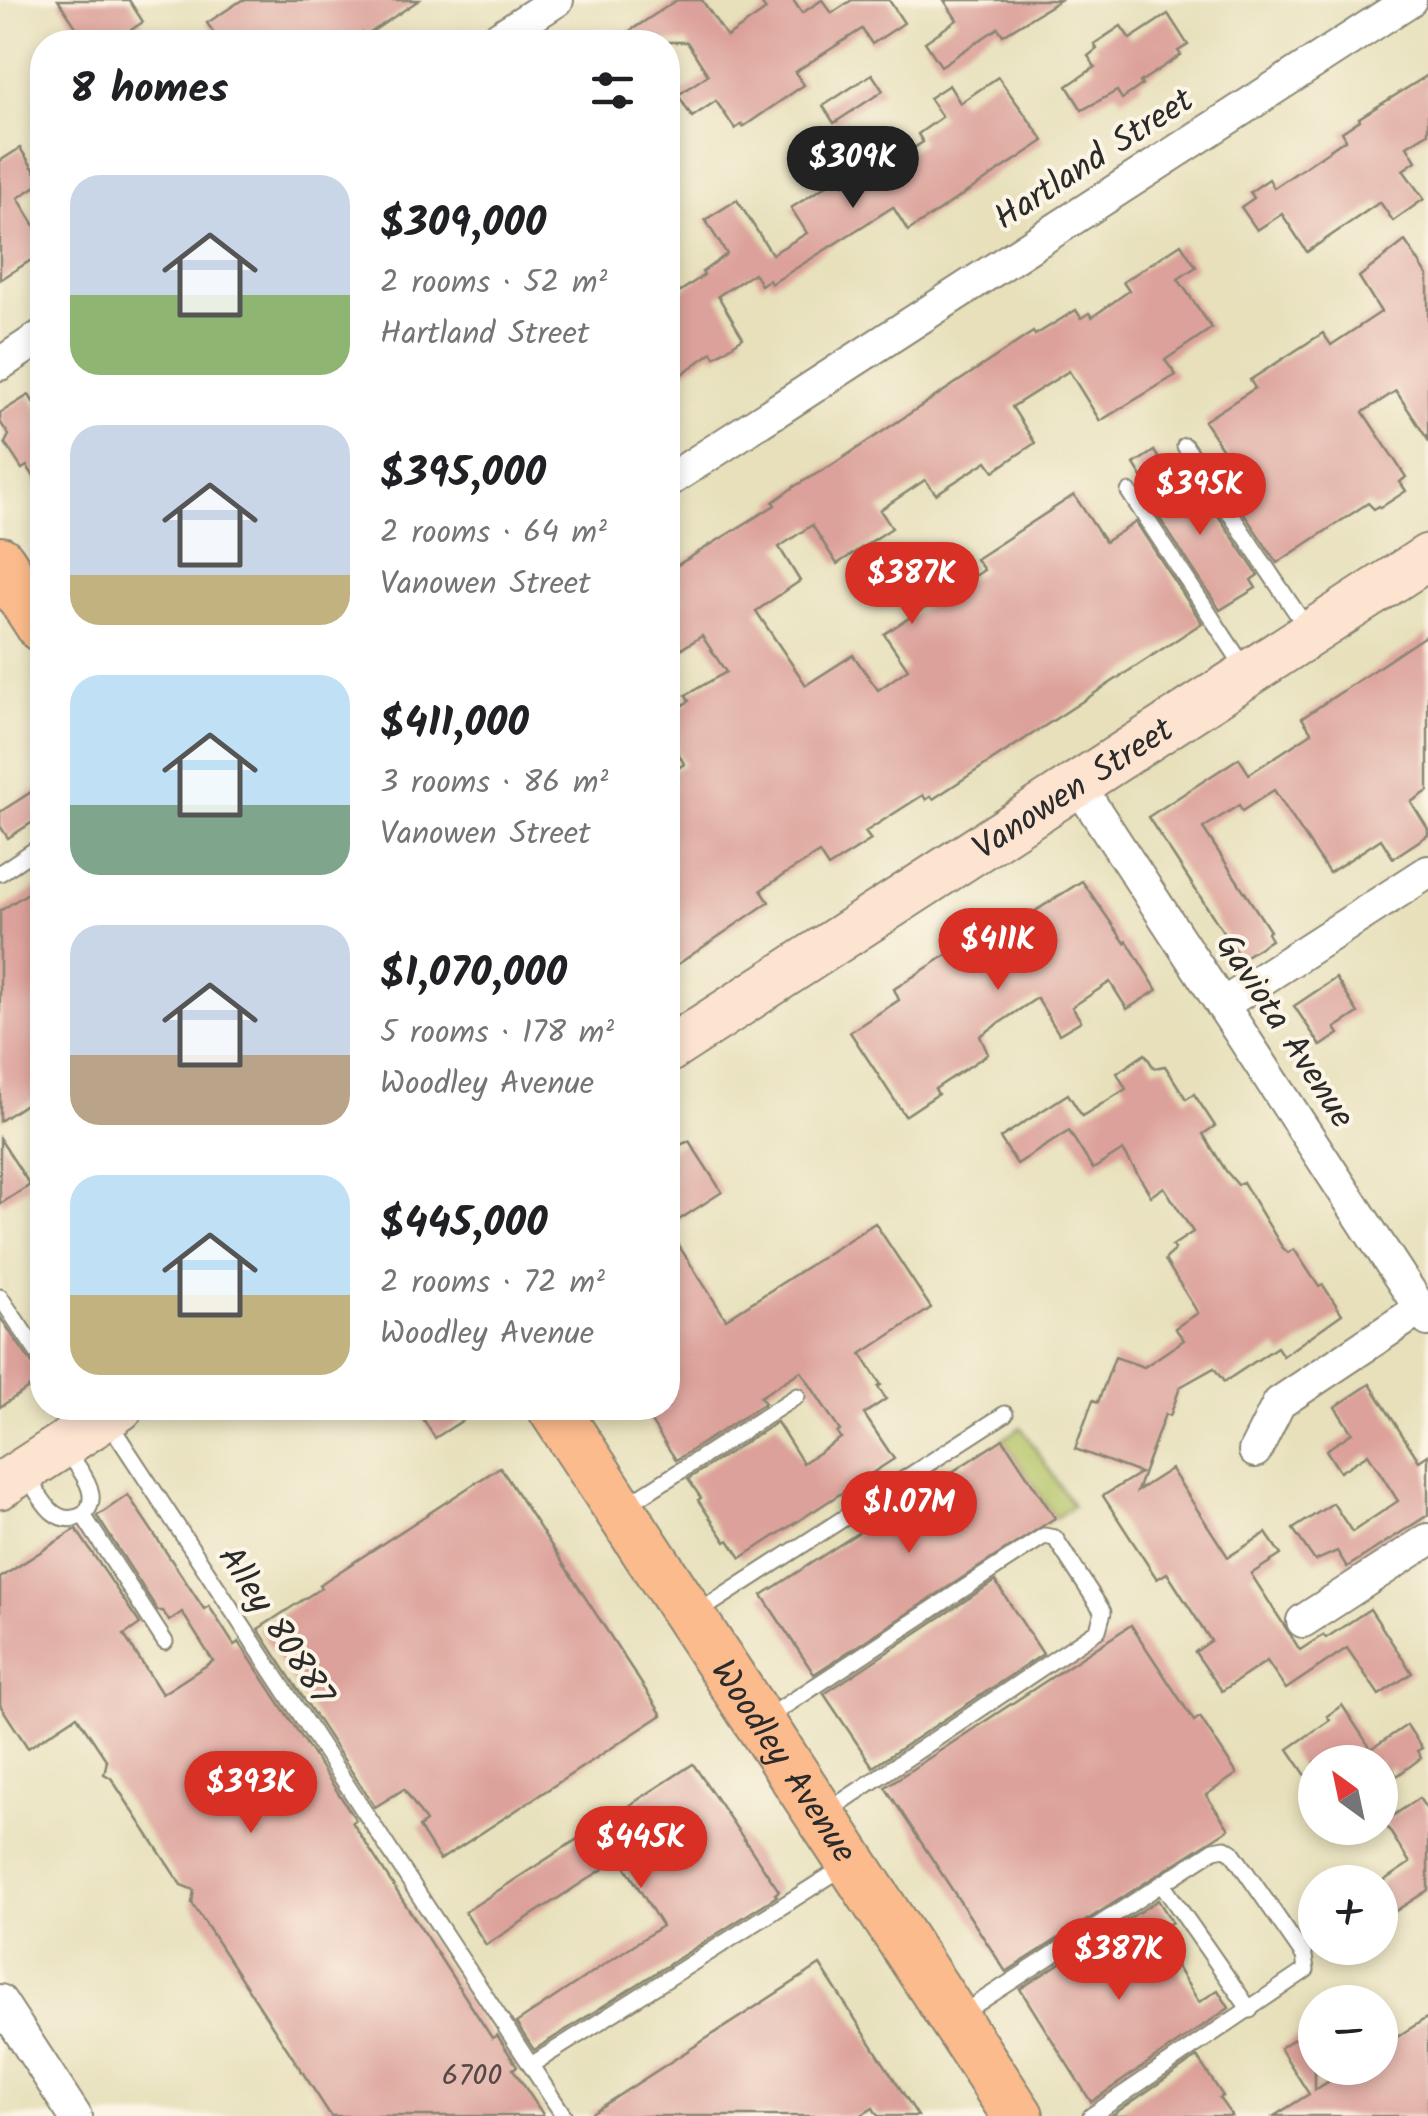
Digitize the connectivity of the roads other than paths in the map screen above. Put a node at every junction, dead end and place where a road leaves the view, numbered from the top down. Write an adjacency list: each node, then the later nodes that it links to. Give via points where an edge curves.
1 (558, 0): 3 (street)
2 (1410, 0): 7 (street, Hartland Street)
3 (511, 30)
4 (30, 344): 5 (street)
5 (0, 364)
6 (1185, 446): 12 (lane)
7 (680, 473)
8 (1129, 492): 13 (lane)
9 (1428, 557): 12 (main road, Vanowen Street)
10 (0, 562): 11 (main road)
11 (30, 608)
12 (1310, 633): 13 (main road, Vanowen Street)
13 (1248, 673): 14 (main road, Vanowen Street)
14 (1078, 783): 18 (street, Gaviota Avenue); 19 (main road, Vanowen Street)
15 (30, 854): 17 (lane)
16 (1428, 872): 18 (street)
17 (0, 873)
18 (1222, 1005): 21 (street, Gaviota Avenue)
19 (680, 1042)
20 (0, 1297): 22 (lane)
21 (1424, 1314): 27 (street, via 1279,1403)
22 (30, 1341)
23 (797, 1396): 29 (lane)
24 (1005, 1414): 32 (lane)
25 (562, 1420): 29 (main road, Woodley Avenue)
26 (92, 1423): 28 (main road); 30 (lane, via 92,1497); 42 (lane, Alley 80887)
27 (1255, 1451)
28 (12, 1478): 30 (lane, via 61,1520)
29 (620, 1510): 32 (main road, Woodley Avenue)
30 (83, 1514): 34 (lane)
31 (1428, 1540): 33 (street)
32 (691, 1617): 35 (main road, Woodley Avenue)
33 (1303, 1621)
34 (165, 1642)
35 (760, 1722): 36 (main road, Woodley Avenue); 36 (lane, via 1044,1536 1055,1538 1065,1553 1103,1612 1098,1630)
36 (821, 1816): 37 (main road, Woodley Avenue)
37 (851, 1863): 41 (main road, Woodley Avenue); 42 (lane)
38 (1162, 1884): 40 (lane); 40 (lane, via 1218,1849 1236,1857 1307,1961 1302,1974); 41 (lane)
39 (0, 2000): 43 (street)
40 (1250, 2010): 46 (lane)
41 (954, 2018): 45 (main road, Woodley Avenue)
42 (531, 2065): 44 (lane, Alley 80887)
43 (75, 2116)
44 (564, 2116)
45 (1018, 2116)
46 (1091, 2116)

